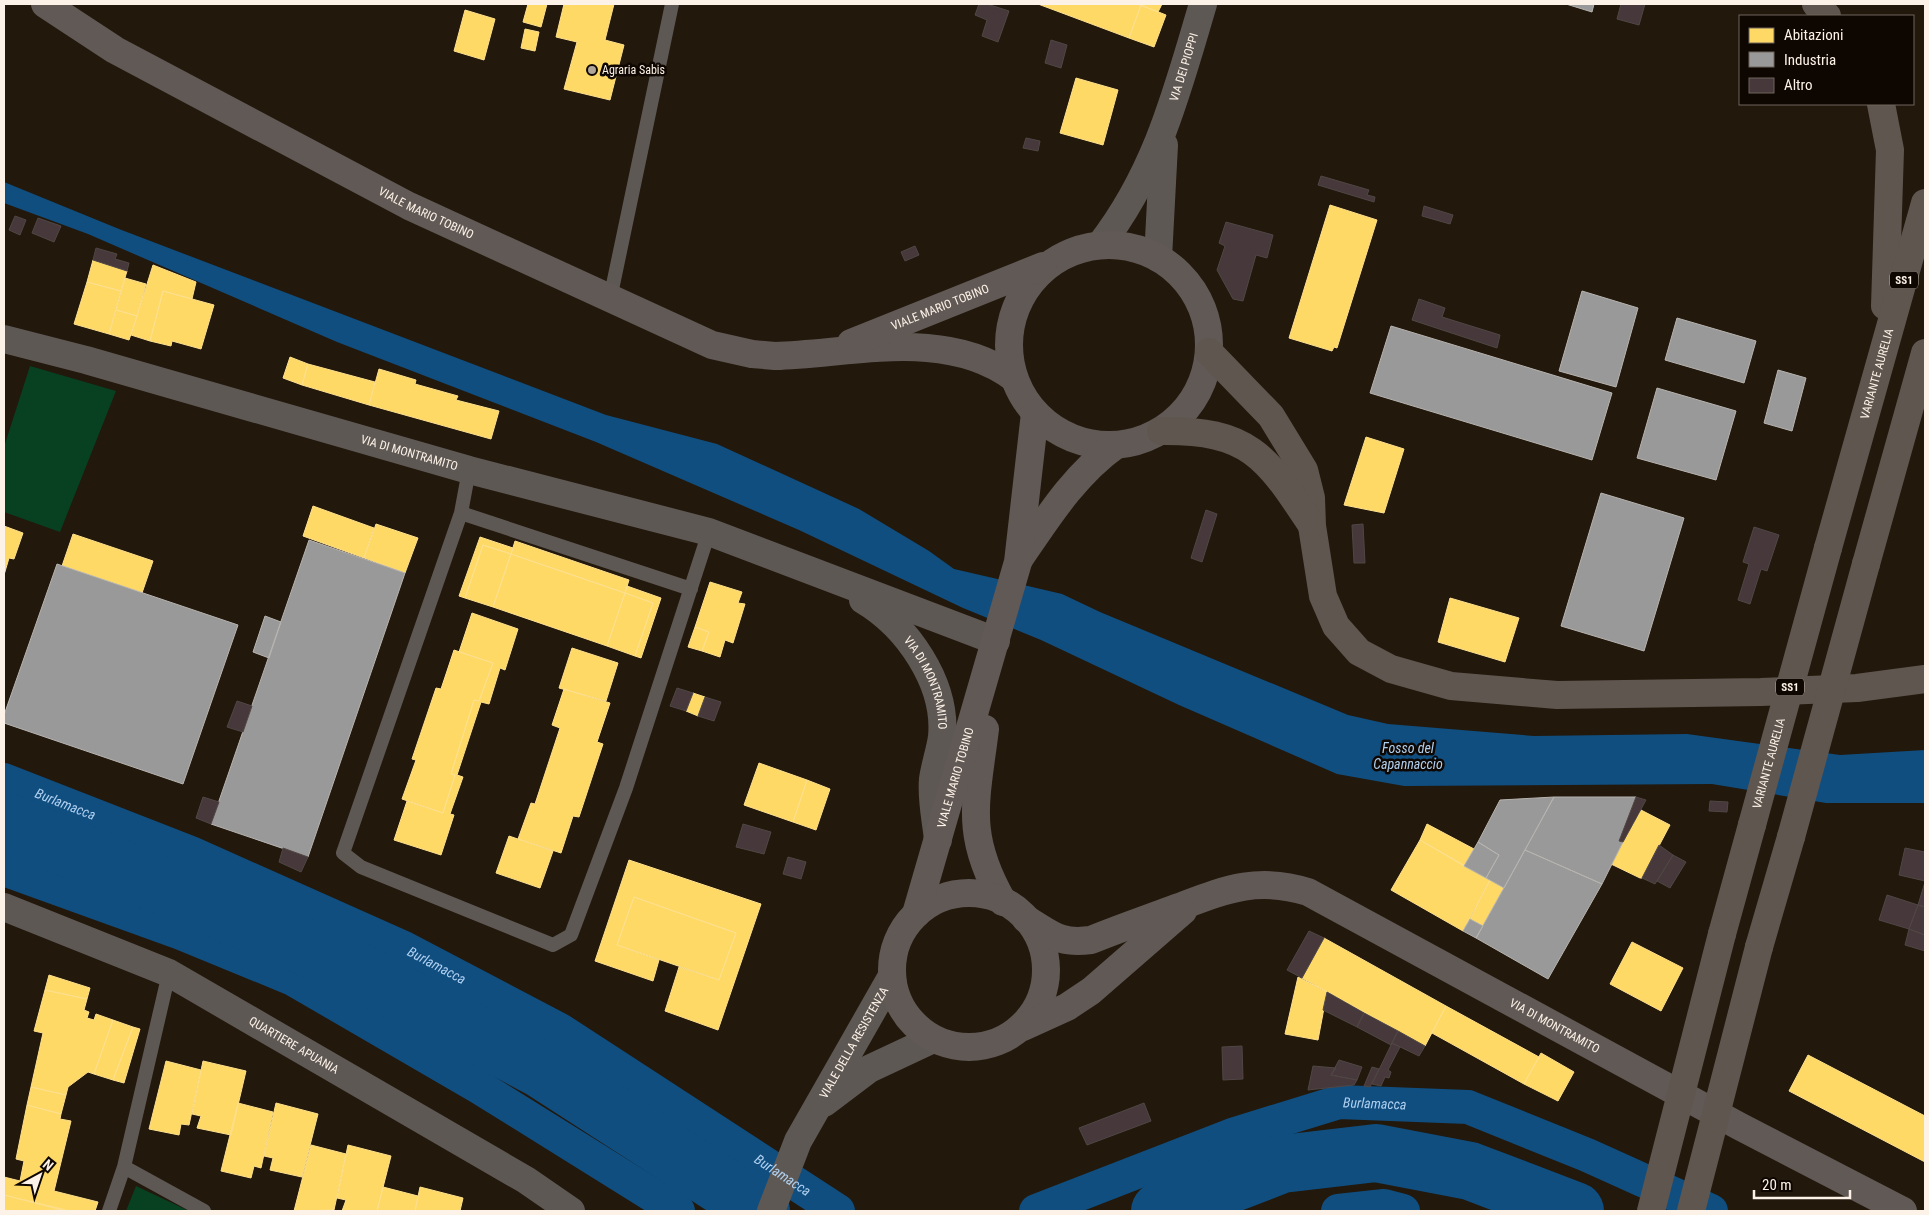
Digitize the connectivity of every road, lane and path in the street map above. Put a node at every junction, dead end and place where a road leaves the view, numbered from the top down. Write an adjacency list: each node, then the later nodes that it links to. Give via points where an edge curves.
1 (45, 4): 12 (main road, VIALE MARIO TOBINO, via 115,50 400,201)
2 (672, 4): 12 (lane)
3 (1203, 4): 7 (street, VIA DEI PIOPPI)
4 (1816, 4): 5 (highway)
5 (1826, 15)
6 (1881, 105): 17 (highway, via 1888,135 1890,179)
7 (1164, 131): 9 (street, VIA DEI PIOPPI, via 1134,195); 10 (street, VIA DEI PIOPPI)
8 (1925, 203): 17 (highway, VARIANTE AURELIA / SS1)
9 (1100, 245): 10 (main road, via 1127,247); 11 (main road, via 1065,254)
10 (1158, 258): 15 (main road, via 1180,276 1197,298 1207,324)
11 (1050, 264): 14 (main road, VIALE MARIO TOBINO); 18 (main road, via 1031,281 1017,303 1009,336)
12 (610, 299): 14 (main road, VIALE MARIO TOBINO, via 731,351 775,356)
13 (6, 346): 22 (street, VIA DI MONTRAMITO, via 86,360)
14 (831, 351): 18 (main road, VIALE MARIO TOBINO, via 925,347 988,362)
15 (1209, 352): 20 (main road, via 1199,389 1177,419); 24 (highway, via 1261,404 1294,452 1308,483)
16 (1925, 353): 48 (highway, bridge, via 1759,947)
17 (1883, 357): 47 (highway, VARIANTE AURELIA / SS1, bridge, via 1722,934)
18 (1014, 378): 19 (main road, via 1022,397)
19 (1035, 413): 21 (main road, via 1052,428 1072,438 1093,444); 26 (main road, VIALE MARIO TOBINO)
20 (1161, 431): 21 (main road, via 1132,443); 24 (highway, via 1194,431 1223,437 1244,446 1272,467)
21 (1116, 445): 26 (main road, VIALE MARIO TOBINO, via 1094,462 1072,486)
22 (469, 470): 23 (lane); 25 (street, VIA DI MONTRAMITO)
23 (461, 514): 28 (lane); 28 (lane, via 343,853 361,867 553,945 571,935 626,788)
24 (1312, 526): 30 (highway, via 1323,596 1336,626 1346,639 1359,652 1391,669 1436,683 1473,690 1558,695 1790,691 1857,688)
25 (710, 532): 27 (street, VIA DI MONTRAMITO); 28 (lane)
26 (1018, 562): 29 (main road, VIALE MARIO TOBINO)
27 (815, 572): 29 (street, VIA DI MONTRAMITO); 31 (street, VIA DI MONTRAMITO, via 892,620 918,652 932,680 942,736 933,779)
28 (692, 589)
29 (998, 634): 31 (main road, VIALE MARIO TOBINO); 33 (main road, VIALE MARIO TOBINO, via 975,809 977,844)
30 (1925, 679)
31 (938, 842): 35 (main road, VIALE MARIO TOBINO)
32 (1195, 901): 36 (main road, VIA DI MONTRAMITO, via 1091,940 1063,941); 39 (main road, VIA DI MONTRAMITO, via 1090,991 1067,1007); 49 (main road, VIA DI MONTRAMITO, via 1223,889 1260,884 1297,888 1320,897 1739,1126)
33 (1003, 902): 35 (main road, via 985,895 948,896); 36 (main road)
34 (4, 907): 37 (street, QUARTIERE APUANIA)
35 (916, 914): 38 (main road, via 902,932 893,953)
36 (1026, 919): 39 (main road, via 1038,936 1046,975 1034,1012)
37 (169, 973): 42 (lane); 45 (street, QUARTIERE APUANIA, via 518,1175)
38 (892, 976): 40 (main road, via 898,1001 912,1023); 41 (street, VIALE DELLA RESISTENZA)
39 (1021, 1028): 40 (main road, via 1002,1040 979,1047 956,1047)
40 (933, 1039): 41 (street, VIALE DELLA RESISTENZA, via 869,1069)
41 (815, 1110): 46 (street, VIALE DELLA RESISTENZA, via 798,1141)
42 (124, 1167): 43 (lane); 44 (lane)
43 (109, 1211)
44 (204, 1211)
45 (571, 1211)
46 (771, 1211)
47 (1651, 1211)
48 (1691, 1211)
49 (1903, 1211)

